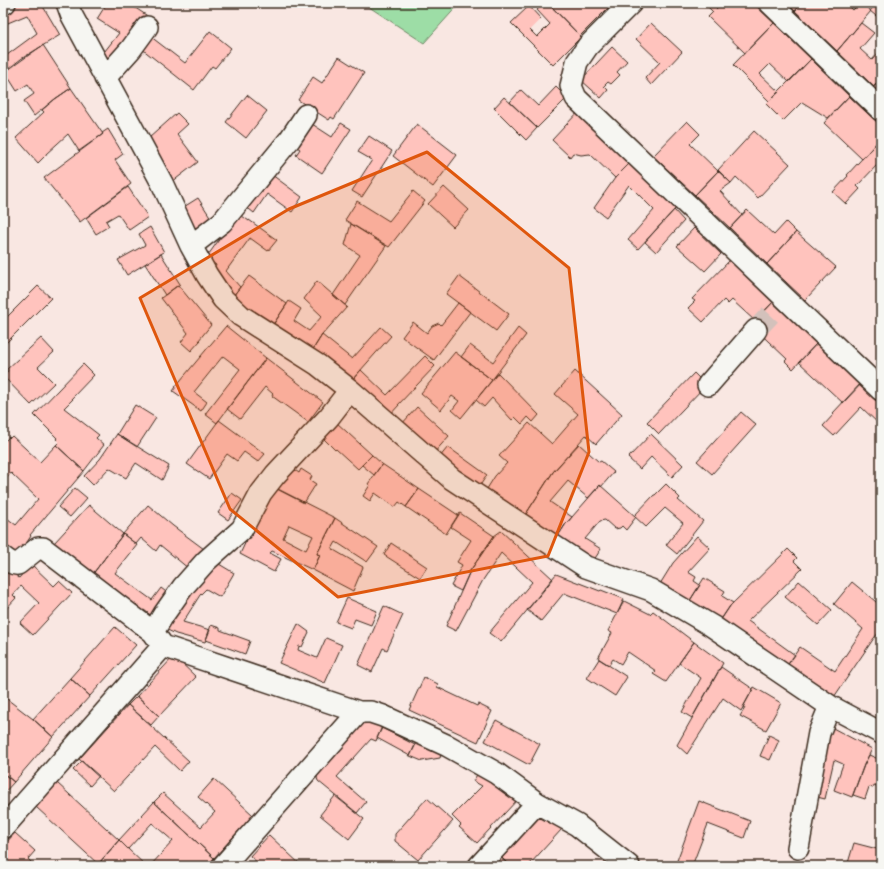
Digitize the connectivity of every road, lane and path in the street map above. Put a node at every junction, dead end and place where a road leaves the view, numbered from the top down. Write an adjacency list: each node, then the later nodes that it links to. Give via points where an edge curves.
1 (67, 3): 5 (street)
2 (631, 3): 12 (street, via 588,46 577,62 571,86 576,98 782,302)
3 (770, 3): 6 (street)
4 (147, 27): 5 (street)
5 (106, 78): 8 (street, via 162,183)
6 (881, 110)
7 (306, 114): 8 (street, via 290,139 222,222)
8 (191, 246): 11 (street, via 223,299 242,316 318,365)
9 (756, 330): 10 (street)
10 (708, 385)
11 (350, 390): 14 (street, via 261,493 242,529 206,561 183,587 164,614); 15 (street, via 452,479 586,567 651,590 712,626)
12 (881, 390)
13 (3, 557): 14 (street, via 16,565 38,548 43,548)
14 (158, 639): 16 (street); 19 (street)
15 (830, 706): 17 (street); 20 (street, via 819,733)
16 (360, 712): 18 (street, via 383,716 448,746 496,773); 21 (street)
17 (881, 733)
18 (537, 802): 22 (street); 23 (street, via 577,825)
19 (3, 828)
20 (798, 848)
21 (223, 866)
22 (479, 866)
23 (629, 866)

